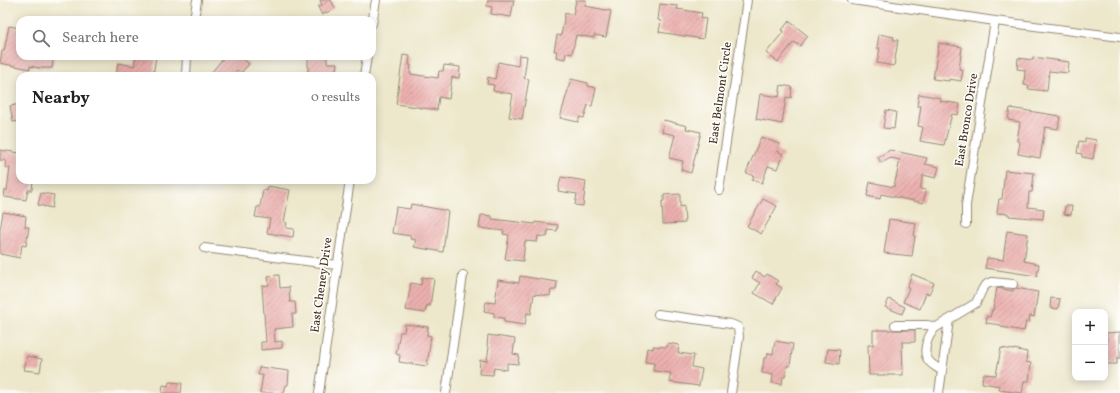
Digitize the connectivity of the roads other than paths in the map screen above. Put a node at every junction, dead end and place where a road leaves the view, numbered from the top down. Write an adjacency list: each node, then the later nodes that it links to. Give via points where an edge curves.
1 (197, 0): 6 (street)
2 (376, 0): 7 (street)
3 (747, 0): 15 (street, East Belmont Circle)
4 (852, 0): 5 (street)
5 (870, 1): 8 (street)
6 (195, 16)
7 (373, 16)
8 (995, 21): 9 (street); 16 (street, East Bronco Drive, via 966,205)
9 (1120, 37)
10 (187, 60): 12 (street)
11 (366, 60): 13 (street)
12 (186, 72)
13 (365, 72)
14 (349, 184): 18 (street, East Cheney Drive)
15 (719, 190)
16 (966, 224)
17 (204, 248): 18 (street)
18 (337, 265): 26 (street, East Cheney Drive)
19 (463, 274): 27 (street)
20 (1013, 284): 22 (street, via 987,284 976,303)
21 (658, 314): 28 (street, via 738,327 739,337)
22 (949, 320): 24 (street); 25 (street)
23 (895, 325): 24 (street, via 928,325)
24 (935, 328): 25 (street, via 930,333 926,355 932,365)
25 (942, 371): 29 (street)
26 (319, 393)
27 (446, 393)
28 (731, 393)
29 (939, 393)

